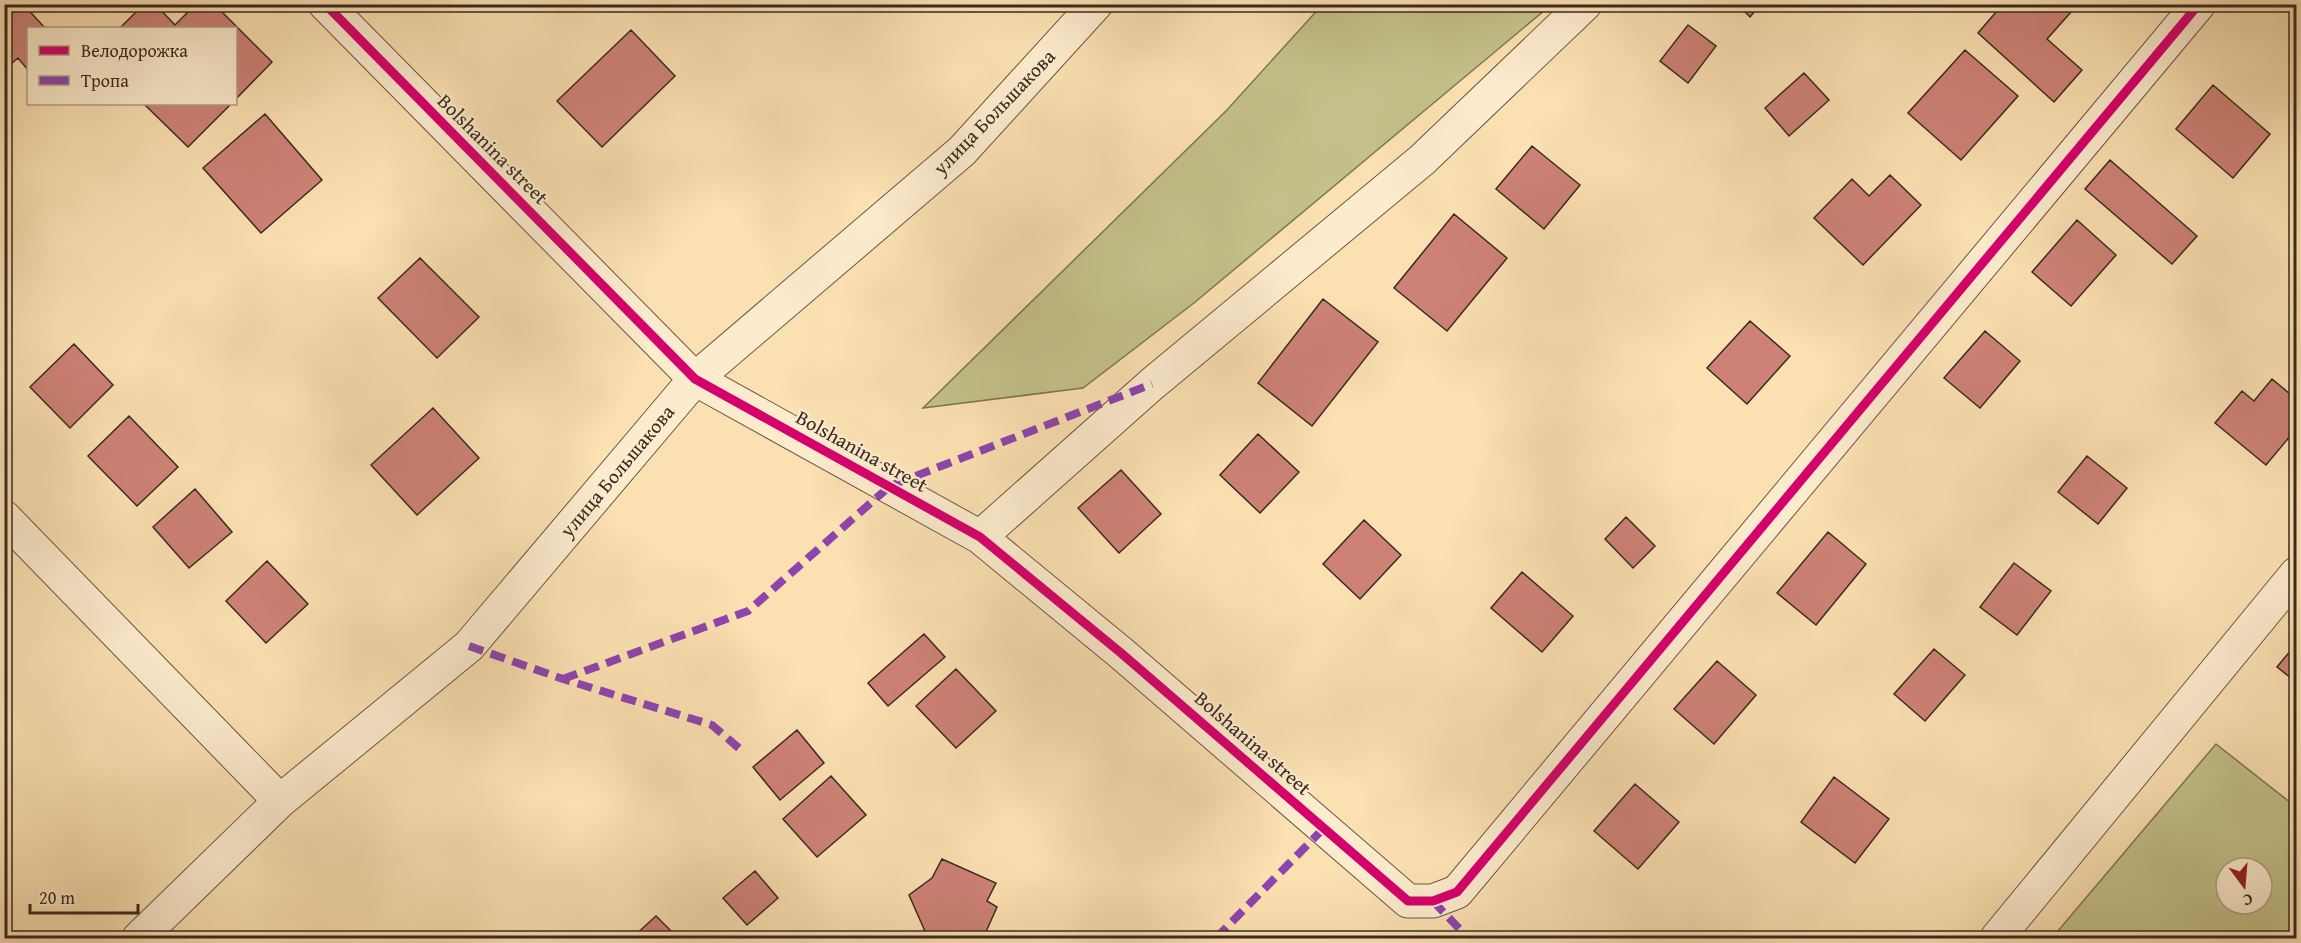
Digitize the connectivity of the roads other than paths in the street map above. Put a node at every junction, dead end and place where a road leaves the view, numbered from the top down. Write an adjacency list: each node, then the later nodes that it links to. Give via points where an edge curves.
1 (325, 4): 5 (street, Bolshanina street)
2 (1096, 4): 5 (street, улица Большакова, via 962,151)
3 (1585, 4): 7 (street, via 1422,160 1152,384)
4 (2199, 4): 7 (street, Bolshanina street, via 1457,892 1433,901 1408,901)
5 (695, 379): 7 (street, Bolshanina street); 9 (street, улица Большакова, via 469,646)
6 (4, 517): 9 (street)
7 (980, 537)
8 (2296, 574): 11 (street)
9 (280, 801): 10 (street, улица Большакова)
10 (139, 939)
11 (1997, 939)

